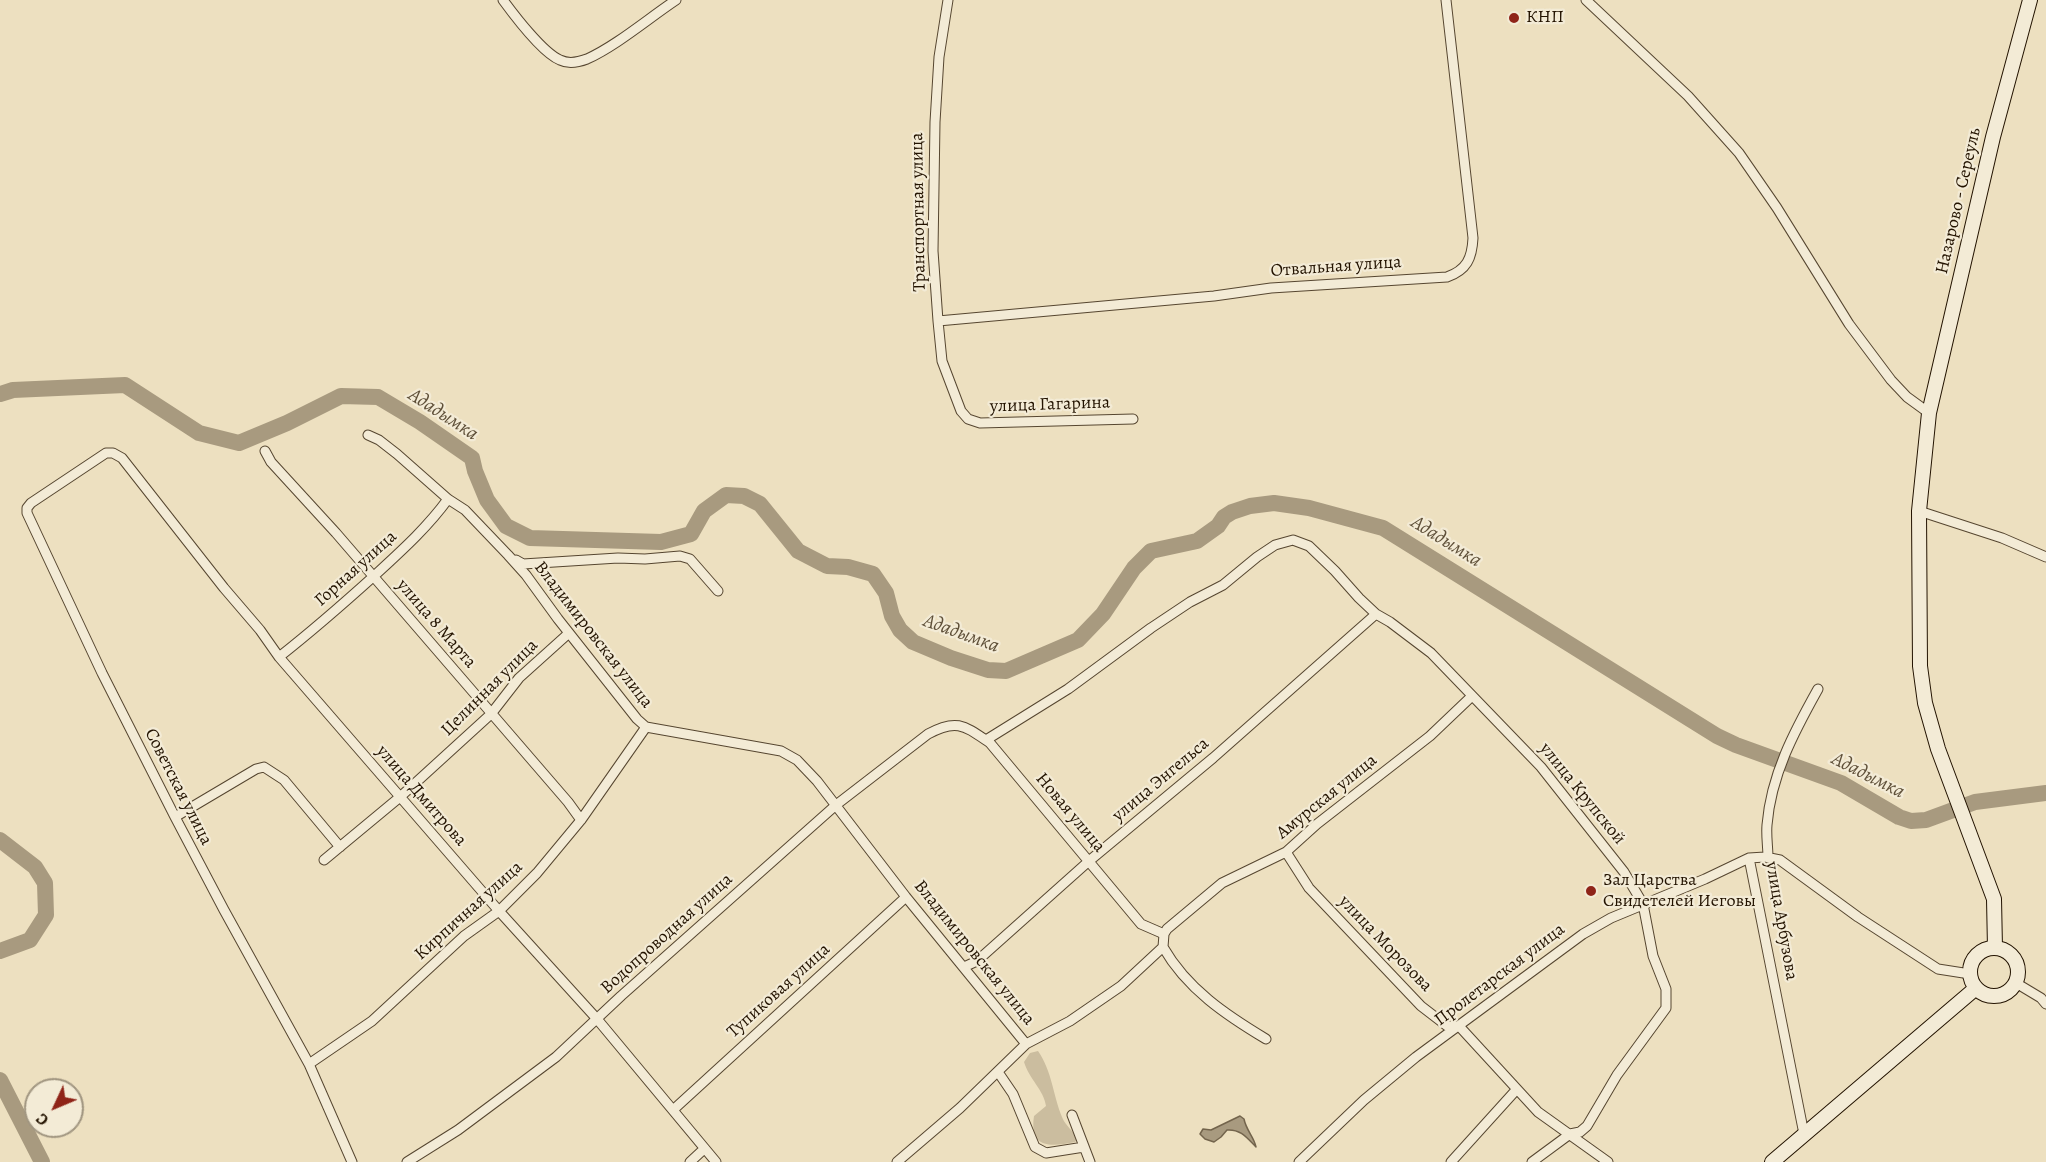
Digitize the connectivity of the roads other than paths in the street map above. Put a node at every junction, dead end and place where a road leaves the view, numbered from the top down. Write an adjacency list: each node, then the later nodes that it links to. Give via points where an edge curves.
1 (503, 0): 2 (street, via 548,52 560,60 574,62 604,50)
2 (676, 0)
3 (948, 0): 7 (street, Транспортная улица, via 935,122 933,251)
4 (1446, 0): 7 (street, Отвальная улица, via 1473,238 1472,254 1462,270 1447,277 1271,288)
5 (1586, 0): 8 (street, via 1688,96 1738,153 1856,333 1891,380)
6 (2030, 0): 8 (street, Назарово - Сереуль, via 2000,108)
7 (938, 321): 9 (street, Транспортная улица, via 942,361 961,411)
8 (1929, 413): 15 (street, Назарово - Сереуль)
9 (968, 419): 10 (street, улица Гагарина, via 980,423)
10 (1133, 419)
11 (368, 435): 14 (street, Владимировская улица, via 397,454)
12 (265, 451): 18 (street, улица 8 Марта)
13 (106, 453): 22 (street, улица Дмитрова, via 113,453 128,465); 31 (street, Советская улица, via 31,503 27,513)
14 (448, 499): 16 (street, Владимировская улица, via 465,510); 18 (street, Горная улица, via 432,520)
15 (1919, 511): 17 (street); 44 (street, Назарово - Сереуль, via 1920,666 1925,703 1938,749 1994,899)
16 (508, 555): 19 (street, via 523,564 680,556 690,559); 21 (street, Владимировская улица)
17 (2046, 557)
18 (373, 576): 22 (street, Горная улица); 25 (street, улица 8 Марта)
19 (718, 591)
20 (1376, 614): 24 (street, улица Крупской, via 1431,653); 28 (street, улица Крупской, via 1309,546 1293,540 1275,545 1223,585 1180,609 1068,689); 38 (street, улица Энгельса)
21 (569, 633): 25 (street, Целинная улица, via 519,678); 27 (street, Владимировская улица)
22 (279, 657): 29 (street, улица Дмитрова)
23 (1818, 689): 36 (street, via 1786,750 1773,789 1766,827)
24 (1472, 696): 34 (street, Амурская улица, via 1430,736); 40 (street, улица Крупской, via 1542,767 1624,872)
25 (491, 714): 29 (street, Целинная улица); 32 (street, улица 8 Марта)
26 (945, 725): 28 (street, Новая улица, via 968,727); 30 (street, Водопроводная улица)
27 (646, 727): 30 (street, Владимировская улица, via 781,751 797,760); 32 (street, Кирпичная улица)
28 (986, 740): 38 (street, Новая улица)
29 (400, 797): 33 (street, Целинная улица); 41 (street, улица Дмитрова)
30 (836, 805): 39 (street, Владимировская улица); 50 (street, Водопроводная улица)
31 (175, 817): 33 (street, via 264,767 284,780); 54 (street, Советская улица)
32 (581, 820): 41 (street, Кирпичная улица)
33 (340, 847): 37 (street, Целинная улица)
34 (1286, 852): 42 (street, Амурская улица, via 1222,883); 51 (street, улица Морозова, via 1309,888 1421,1006 1447,1026)
35 (1749, 858): 36 (street, улица Арбузова); 40 (street, Пролетарская улица); 60 (street, улица Арбузова)
36 (1768, 858): 46 (street, улица Арбузова, via 1780,860 1938,969)
37 (324, 860)
38 (1089, 861): 42 (street, Новая улица, via 1141,924); 45 (street, улица Энгельса, via 977,961)
39 (906, 897): 45 (street, Владимировская улица); 57 (street, Тупиковая улица)
40 (1643, 904): 51 (street, Пролетарская улица, via 1583,934); 59 (street, улица Крупской, via 1653,956 1666,989 1666,1008 1617,1075 1587,1126)
41 (499, 911): 50 (street, улица Дмитрова); 54 (street, Кирпичная улица, via 464,936 372,1020)
42 (1164, 934): 43 (street)
43 (1163, 947): 52 (street, via 1209,1001); 53 (street, via 1121,986 1070,1022)
44 (1995, 948): 46 (street, via 1976,956); 47 (street, via 2006,950 2015,959)
45 (964, 967): 53 (street, Владимировская улица)
46 (1970, 974): 48 (street)
47 (2016, 983): 48 (street, via 1997,996); 49 (street)
48 (1976, 988): 60 (street)
49 (2046, 1004)
50 (597, 1019): 57 (street, улица Дмитрова); 64 (street, Водопроводная улица, via 507,1095)
51 (1458, 1026): 56 (street, улица Морозова); 69 (street, Пролетарская улица, via 1364,1100)
52 (1266, 1039)
53 (1026, 1044): 55 (street)
54 (309, 1064): 63 (street, Советская улица)
55 (998, 1072): 61 (street, via 1013,1094 1035,1147 1046,1153); 67 (street)
56 (1517, 1089): 59 (street, улица Морозова, via 1538,1112); 70 (street)
57 (673, 1110): 62 (street, улица Дмитрова)
58 (1072, 1115): 61 (street)
59 (1570, 1134): 71 (street, улица Крупской); 72 (street, улица Морозова)
60 (1804, 1134): 73 (street)
61 (1084, 1147): 68 (street)
62 (705, 1149): 65 (street); 66 (street, улица Дмитрова)
63 (352, 1162)
64 (407, 1162)
65 (690, 1162)
66 (716, 1162)
67 (897, 1162)
68 (1090, 1162)
69 (1299, 1162)
70 (1451, 1162)
71 (1532, 1162)
72 (1608, 1162)
73 (1773, 1162)

